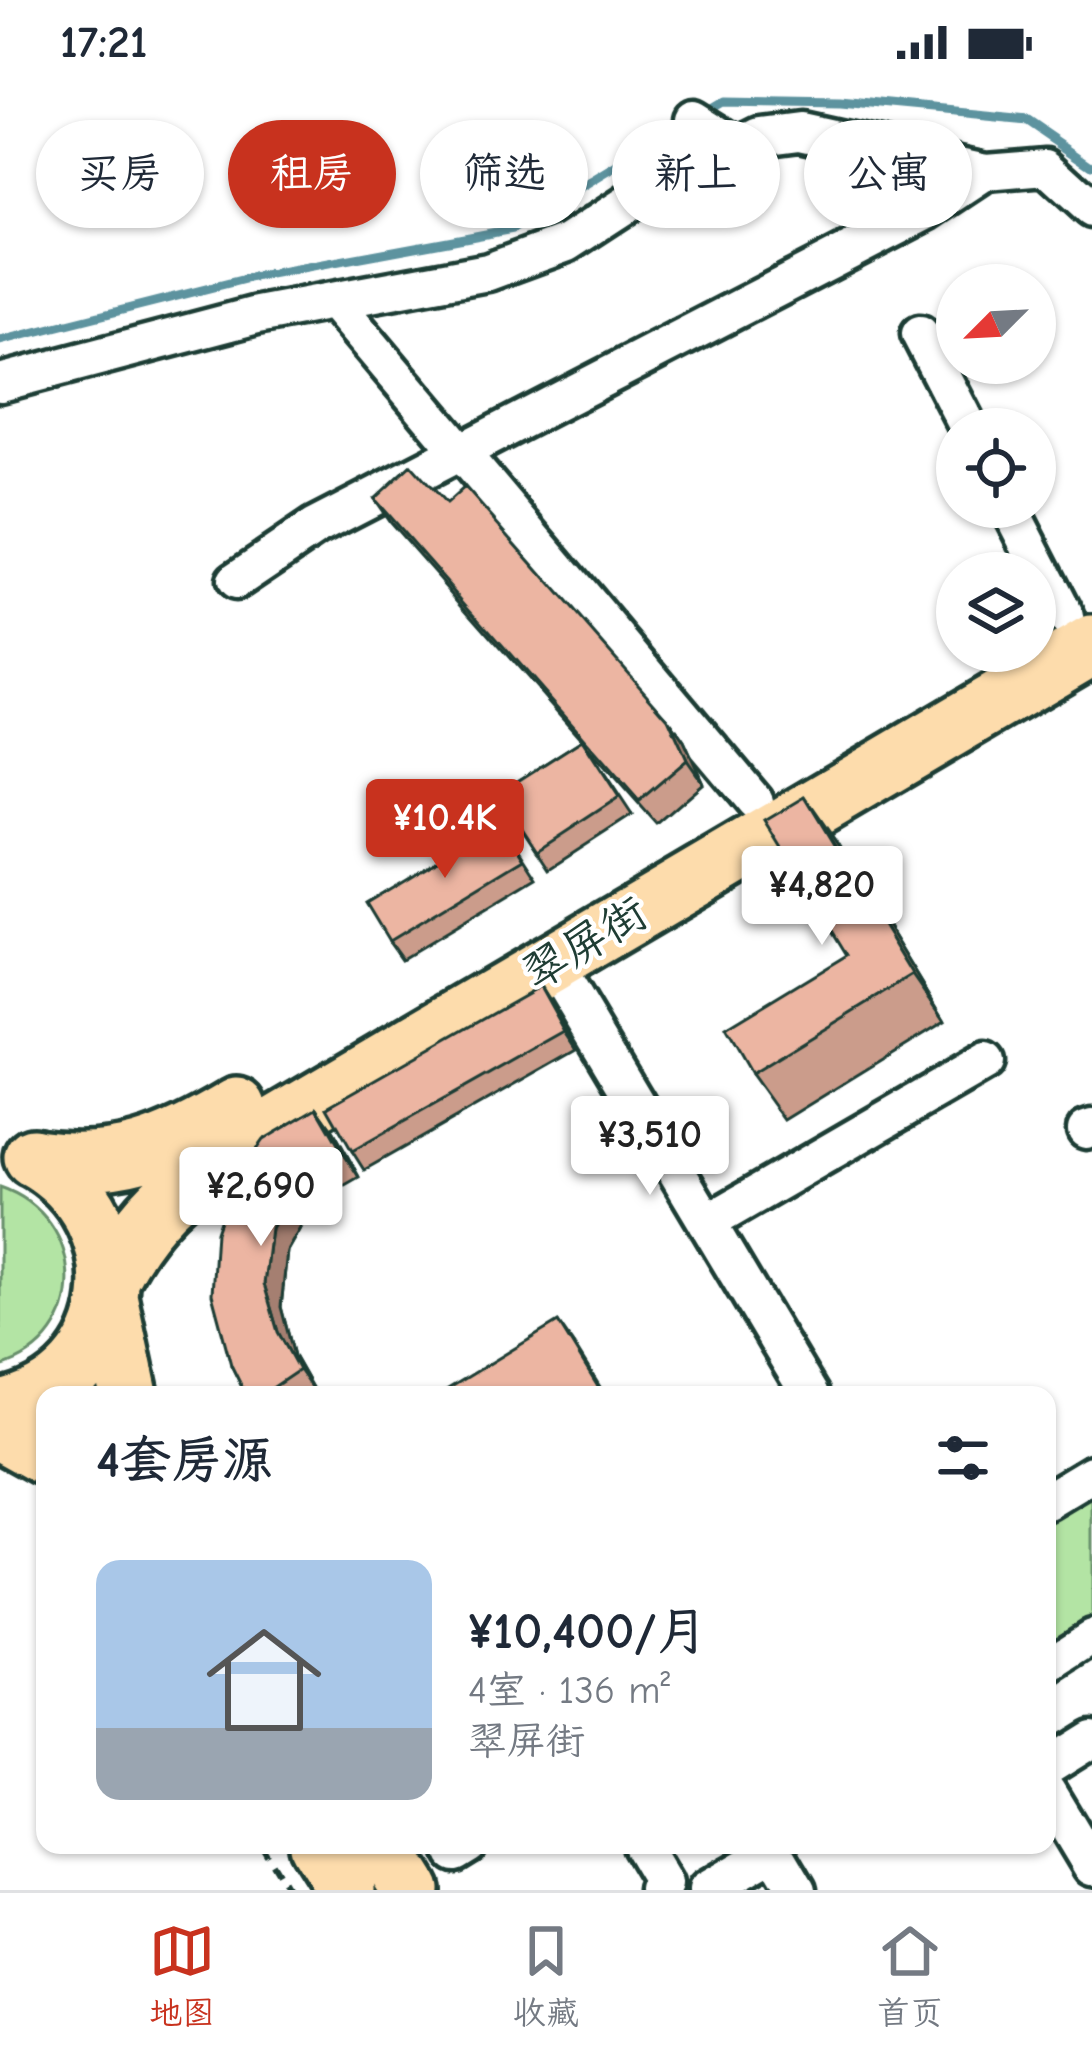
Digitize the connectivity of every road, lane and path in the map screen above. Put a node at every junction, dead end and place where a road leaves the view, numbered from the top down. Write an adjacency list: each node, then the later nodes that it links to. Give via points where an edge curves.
1 (780, 134): 2 (street, via 800,131)
2 (986, 172): 3 (street, via 1046,167); 9 (street, via 927,211)
3 (1092, 209)
4 (612, 214): 5 (street, via 567,243 488,272)
5 (335, 303): 7 (street, via 257,315); 9 (street)
6 (920, 334): 8 (street)
7 (0, 383)
8 (958, 408)
9 (461, 448): 11 (street); 14 (street)
10 (1020, 528): 12 (street)
11 (235, 581)
12 (1071, 626): 15 (main road, 翠屏街)
13 (975, 672): 14 (main road, 翠屏街)
14 (754, 802): 17 (main road, 翠屏街, via 190,1136 87,1165)
15 (552, 963): 18 (street); 19 (main road, 翠屏街, via 162,1199 132,1235)
16 (985, 1062): 18 (street)
17 (17, 1152): 19 (main road, via 74,1187 89,1206)
18 (707, 1223): 22 (street)
19 (109, 1289): 20 (main road, 翠屏街, via 102,1325 77,1368); 21 (main road)
20 (54, 1386)
21 (127, 1386)
22 (805, 1386)
23 (36, 1399): 24 (main road, 翠屏街)
24 (0, 1410)
25 (0, 1431): 26 (main road)
26 (36, 1451)
27 (1092, 1474): 28 (street)
28 (1056, 1496)
29 (1092, 1638): 30 (street)
30 (1056, 1661)
31 (1092, 1739): 32 (street)
32 (1056, 1761)
33 (1056, 1807): 40 (street)
34 (266, 1854): 41 (path)
35 (324, 1854): 42 (main road)
36 (389, 1854): 43 (main road)
37 (646, 1854): 44 (street, via 664,1884)
38 (767, 1854): 45 (street)
39 (776, 1854): 46 (street)
40 (1092, 1867)
41 (288, 1890)
42 (346, 1890)
43 (411, 1890)
44 (656, 1890)
45 (707, 1890)
46 (797, 1890)

